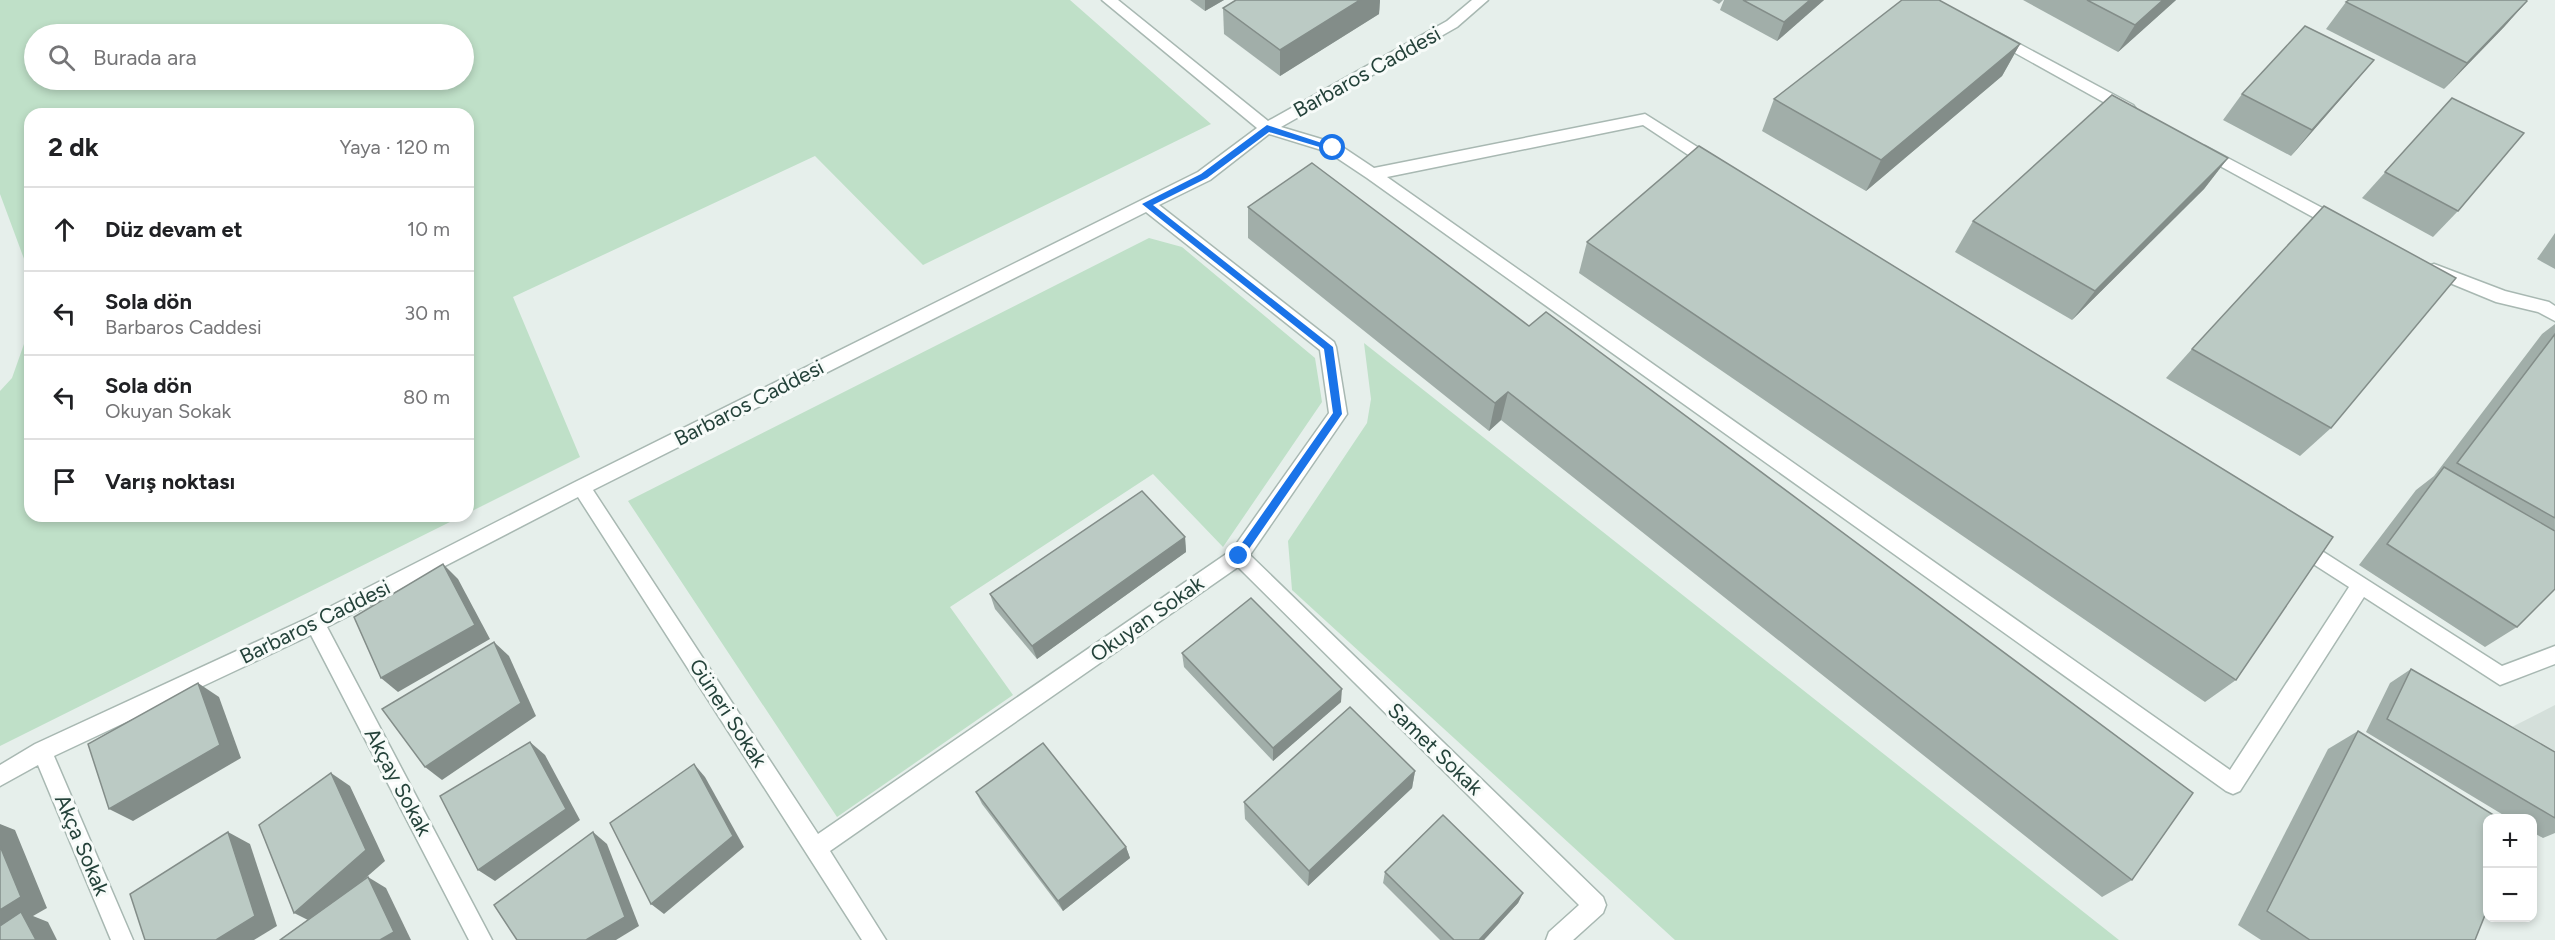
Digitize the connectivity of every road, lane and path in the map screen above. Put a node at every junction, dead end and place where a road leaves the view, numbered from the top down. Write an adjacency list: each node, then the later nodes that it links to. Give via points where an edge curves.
1 (1109, 0): 5 (street)
2 (1481, 0): 5 (street, Barbaros Caddesi, via 1452,24)
3 (1981, 28): 4 (street)
4 (2144, 117)
5 (1267, 128): 7 (street, via 1333,148); 9 (street, Barbaros Caddesi, via 1204,176)
6 (2195, 145): 10 (street)
7 (1372, 174): 8 (street, via 1645,119); 16 (street, via 2233,784)
8 (1732, 176)
9 (1146, 204): 13 (street, Barbaros Caddesi); 15 (street, Okuyan Sokak, via 1328,347 1338,414)
10 (2352, 230)
11 (2415, 262): 12 (street)
12 (2555, 314)
13 (581, 487): 17 (street, Barbaros Caddesi); 21 (street, Güneri Sokak)
14 (2290, 538): 16 (street)
15 (1239, 556): 21 (street, Okuyan Sokak); 25 (street, Samet Sokak, via 1595,905)
16 (2361, 585): 18 (street, via 2500,676)
17 (315, 624): 19 (street, Barbaros Caddesi); 23 (street, Akçay Sokak)
18 (2555, 656)
19 (42, 751): 20 (street, Barbaros Caddesi); 22 (street, Akça Sokak)
20 (0, 776)
21 (815, 849): 24 (street, Güneri Sokak)
22 (122, 940)
23 (481, 940)
24 (875, 940)
25 (1557, 940)

